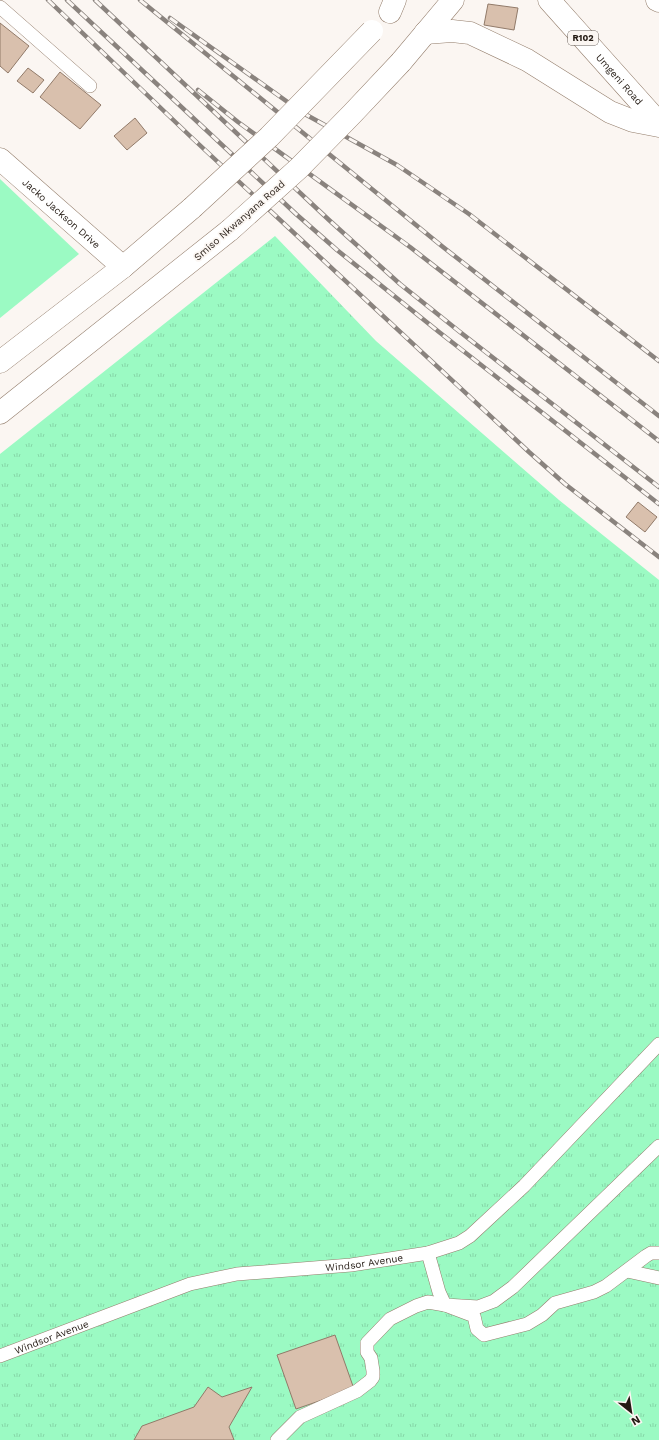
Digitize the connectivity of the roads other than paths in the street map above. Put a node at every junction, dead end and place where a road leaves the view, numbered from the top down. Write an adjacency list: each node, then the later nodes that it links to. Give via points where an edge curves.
1 (454, 0): 5 (street, Smiso Nkwanyana Road)
2 (549, 0): 7 (street, Umgeni Road / R102)
3 (396, 4): 10 (street, bridge, via 269,137)
4 (0, 7): 6 (lane)
5 (425, 33): 8 (street, via 470,33 527,60 610,112 633,121); 12 (street, Smiso Nkwanyana Road, bridge, via 401,62 299,168 230,230)
6 (90, 86)
7 (659, 122)
8 (659, 126)
9 (0, 159): 10 (street, Jacko Jackson Drive)
10 (123, 267): 11 (street)
11 (0, 362)
12 (0, 413)
13 (659, 1044): 15 (lane, Windsor Avenue, via 524,1186 470,1236 459,1243)
14 (659, 1146): 19 (lane, via 513,1287 494,1301 478,1307)
15 (428, 1253): 19 (lane); 20 (lane, Windsor Avenue, via 350,1265 236,1274 190,1284)
16 (659, 1253): 17 (lane, via 651,1253)
17 (627, 1271): 18 (lane); 19 (lane, via 594,1292 555,1304 527,1324 484,1335 477,1329 474,1316)
18 (659, 1278)
19 (445, 1305): 21 (lane, via 428,1302 390,1319 367,1343 373,1370 370,1381 357,1391 300,1417)
20 (0, 1356)
21 (277, 1440)

